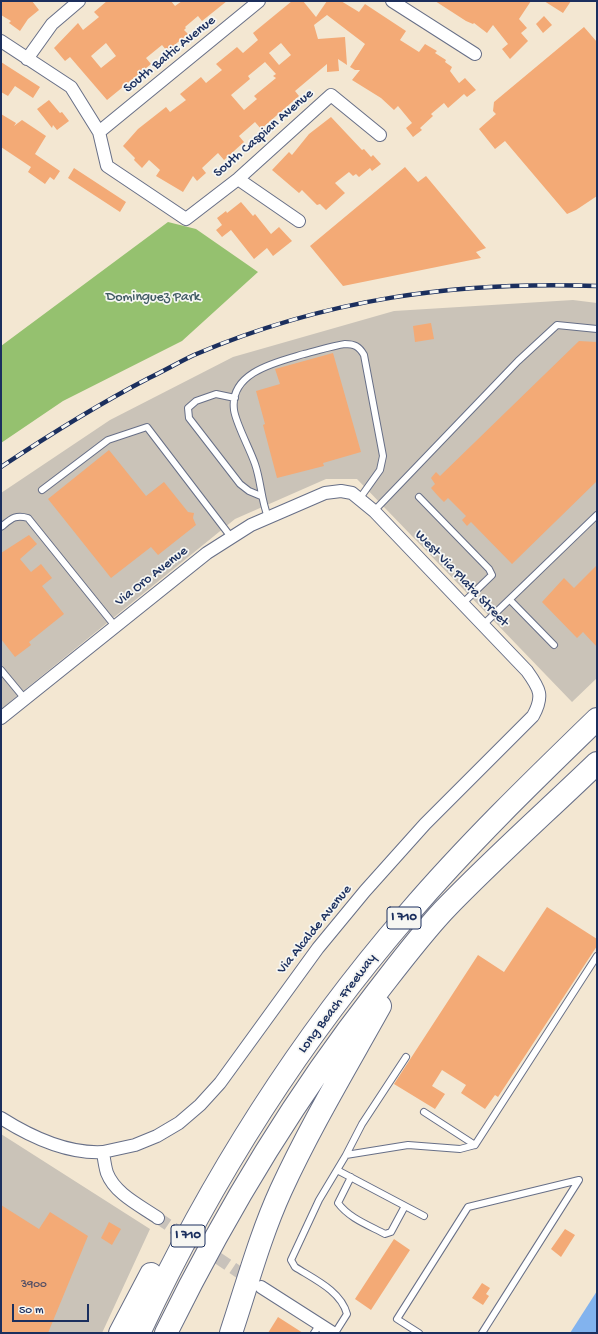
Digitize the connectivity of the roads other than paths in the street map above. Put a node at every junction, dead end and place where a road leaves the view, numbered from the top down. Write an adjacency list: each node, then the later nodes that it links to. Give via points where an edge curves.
1 (79, 1): 6 (street, via 52,24)
2 (259, 1): 7 (street, South Baltic Avenue)
3 (392, 1): 5 (street)
4 (1, 41): 6 (street)
5 (475, 54)
6 (27, 59): 7 (street, via 71,87)
7 (99, 132): 9 (street, South Caspian Avenue, via 107,166 186,219)
8 (380, 135): 9 (street, South Caspian Avenue, via 331,95)
9 (238, 179): 10 (street)
10 (299, 221)
11 (597, 329): 18 (lane, via 558,325 518,361)
12 (235, 398): 15 (lane, via 234,410 255,466); 15 (lane, via 216,394 196,401 187,412 240,484); 17 (lane, via 247,378 264,366 336,345 353,344 361,349 383,456 380,470)
13 (42, 490): 22 (lane, via 108,440 147,427)
14 (341, 491): 17 (street, West Via Plata Street); 20 (street, Via Oro Avenue, via 325,493)
15 (261, 496): 20 (lane)
16 (419, 496): 24 (lane, via 492,575)
17 (360, 498): 18 (street, West Via Plata Street)
18 (374, 511): 24 (street, West Via Plata Street)
19 (597, 515): 23 (lane)
20 (268, 517): 22 (street, Via Oro Avenue)
21 (1, 526): 26 (lane, via 14,516 28,518)
22 (231, 537): 26 (street, Via Oro Avenue)
23 (510, 600): 25 (lane); 27 (lane)
24 (463, 602): 25 (street, West Via Plata Street)
25 (484, 624): 30 (street, West Via Plata Street, via 532,677 540,694)
26 (115, 626): 29 (street, Via Oro Avenue)
27 (554, 645)
28 (1, 671): 29 (lane)
29 (25, 699): 31 (street, Via Oro Avenue)
30 (539, 704): 41 (street, Via Alcalde Avenue, via 528,721 425,824 366,891 318,948 220,1083 200,1105 179,1123 157,1136 135,1145)
31 (1, 718)
32 (597, 719): 39 (highway, Long Beach Freeway / I 710, via 502,811 408,914 364,967 316,1032)
33 (597, 763): 34 (highway, Long Beach Freeway / I 710, via 444,911)
34 (414, 946): 52 (highway, Long Beach Freeway / I 710, via 355,1020 275,1136 212,1243); 53 (highway, via 302,1147 281,1191 265,1230)
35 (597, 956): 40 (lane)
36 (406, 1057): 42 (lane, via 362,1124)
37 (424, 1112): 40 (lane)
38 (1, 1118): 41 (street, Via Alcalde Avenue, via 40,1139 67,1149)
39 (241, 1142): 50 (highway, via 214,1167 157,1263); 51 (highway, Long Beach Freeway / I 710, via 181,1249)
40 (475, 1144): 42 (lane, via 460,1149 408,1145)
41 (103, 1152): 47 (street, via 107,1173 112,1183)
42 (346, 1154): 43 (lane)
43 (337, 1170): 44 (lane); 54 (lane, via 319,1200 291,1260 295,1267 336,1294 344,1303 347,1314)
44 (351, 1178): 45 (lane); 45 (lane, via 338,1203 344,1210 373,1228 385,1234 391,1232)
45 (405, 1206): 46 (lane)
46 (424, 1216)
47 (158, 1218)
48 (261, 1287): 49 (street)
49 (317, 1329): 54 (street)
50 (120, 1333)
51 (139, 1333)
52 (167, 1333)
53 (231, 1333)
54 (334, 1333)
55 (419, 1333): 56 (lane, via 397,1319 468,1208 579,1180)
56 (482, 1333)

